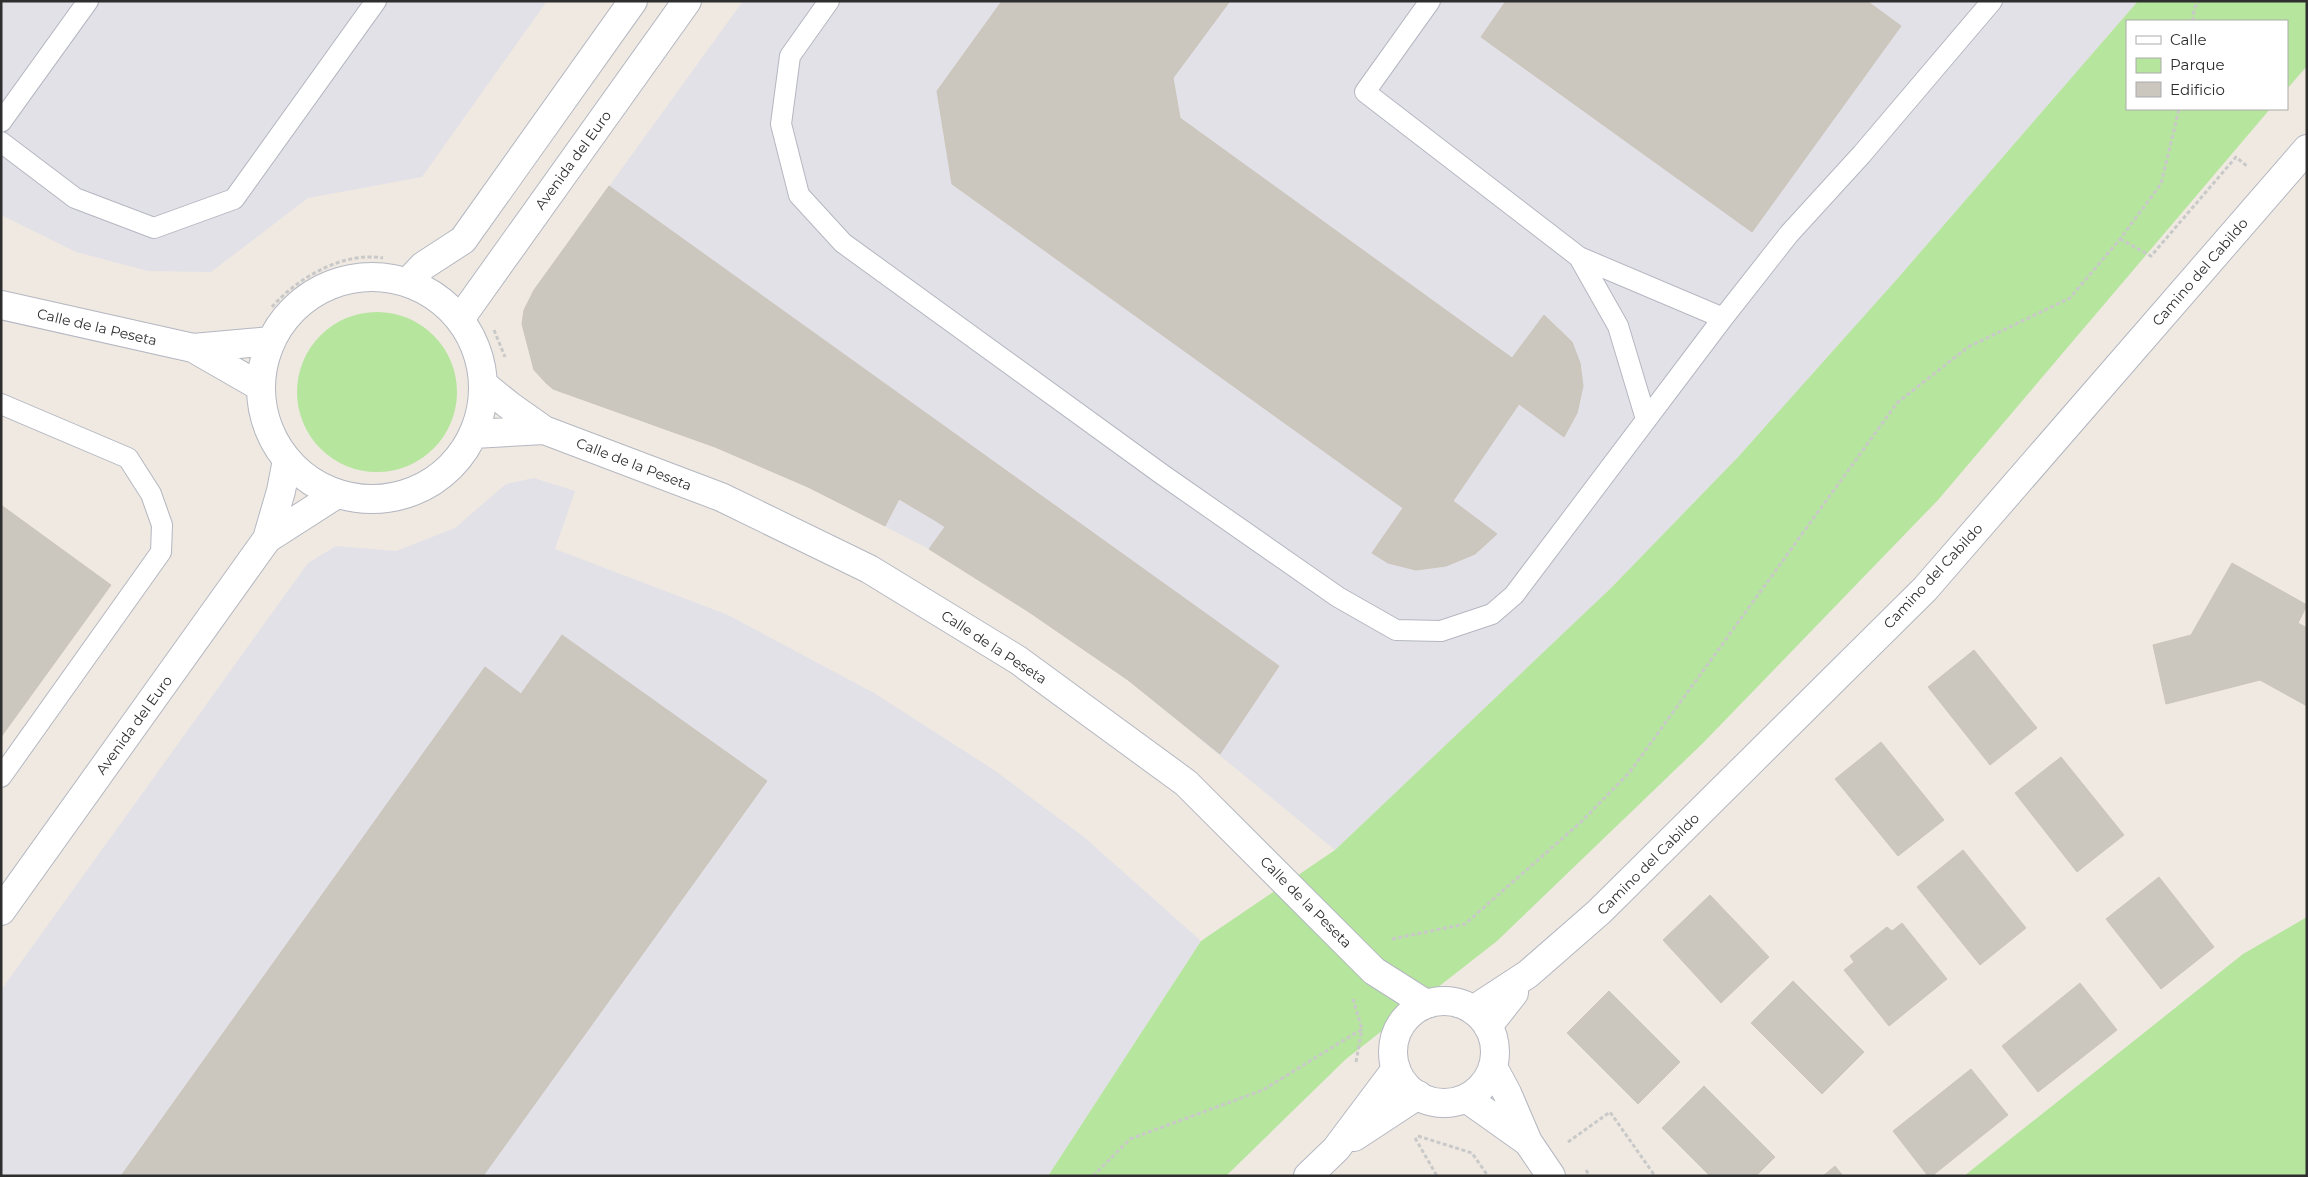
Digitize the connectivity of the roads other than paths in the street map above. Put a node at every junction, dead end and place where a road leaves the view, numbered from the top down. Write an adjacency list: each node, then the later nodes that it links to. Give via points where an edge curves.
1 (88, 1): 8 (lane)
2 (376, 1): 9 (lane, via 234,199 154,228 75,198)
3 (634, 1): 12 (main road, via 463,240 423,266)
4 (687, 1): 15 (main road, Avenida del Euro)
5 (829, 1): 21 (lane, via 790,56 781,124 799,195 805,202 843,243 1163,475 1338,597 1396,630 1442,631 1492,614 1514,595)
6 (1430, 1): 11 (lane, via 1364,92)
7 (1992, 1): 14 (lane, via 1789,234)
8 (1, 122)
9 (1, 142)
10 (2307, 148): 31 (main road, Camino del Cabildo, via 1925,589 1599,912)
11 (1579, 257): 14 (lane); 21 (lane, via 1618,326)
12 (408, 282): 15 (main road, via 437,297); 16 (main road, via 360,277 323,288 291,312)
13 (1, 305): 17 (main road, Calle de la Peseta)
14 (1723, 318): 21 (lane)
15 (460, 319): 18 (main road, via 477,349)
16 (271, 341): 17 (main road, Calle de la Peseta); 19 (main road, via 263,363)
17 (193, 348): 19 (main road, Calle de la Peseta)
18 (484, 385): 22 (main road, Calle de la Peseta); 23 (main road, via 482,410)
19 (260, 387): 24 (main road, via 269,431)
20 (1, 404): 27 (lane, via 128,458 151,494 162,525 161,552)
21 (1646, 419)
22 (544, 430): 23 (main road, Calle de la Peseta); 29 (main road, Calle de la Peseta, via 721,497 869,569 1018,660 1186,783)
23 (474, 434): 25 (main road, via 462,454 446,470 411,492 374,499)
24 (287, 460): 25 (main road, via 310,480); 26 (main road, Avenida del Euro)
25 (337, 494): 26 (main road, Avenida del Euro)
26 (267, 538): 28 (main road, Avenida del Euro)
27 (1, 778)
28 (1, 911)
29 (1369, 965): 30 (main road, Calle de la Peseta); 32 (main road, Calle de la Peseta)
30 (1426, 1004): 31 (main road, via 1462,1004); 32 (main road, via 1411,1013)
31 (1481, 1018): 33 (main road, via 1494,1038)
32 (1400, 1027): 34 (main road, via 1393,1054)
33 (1493, 1067): 36 (main road, via 1478,1090); 37 (main road)
34 (1396, 1069): 35 (main road, via 1405,1084); 38 (main road)
35 (1418, 1095): 36 (main road, via 1433,1102); 38 (main road)
36 (1466, 1098): 37 (main road)
37 (1528, 1142): 40 (main road)
38 (1336, 1148): 39 (main road)
39 (1308, 1176)
40 (1551, 1176)

